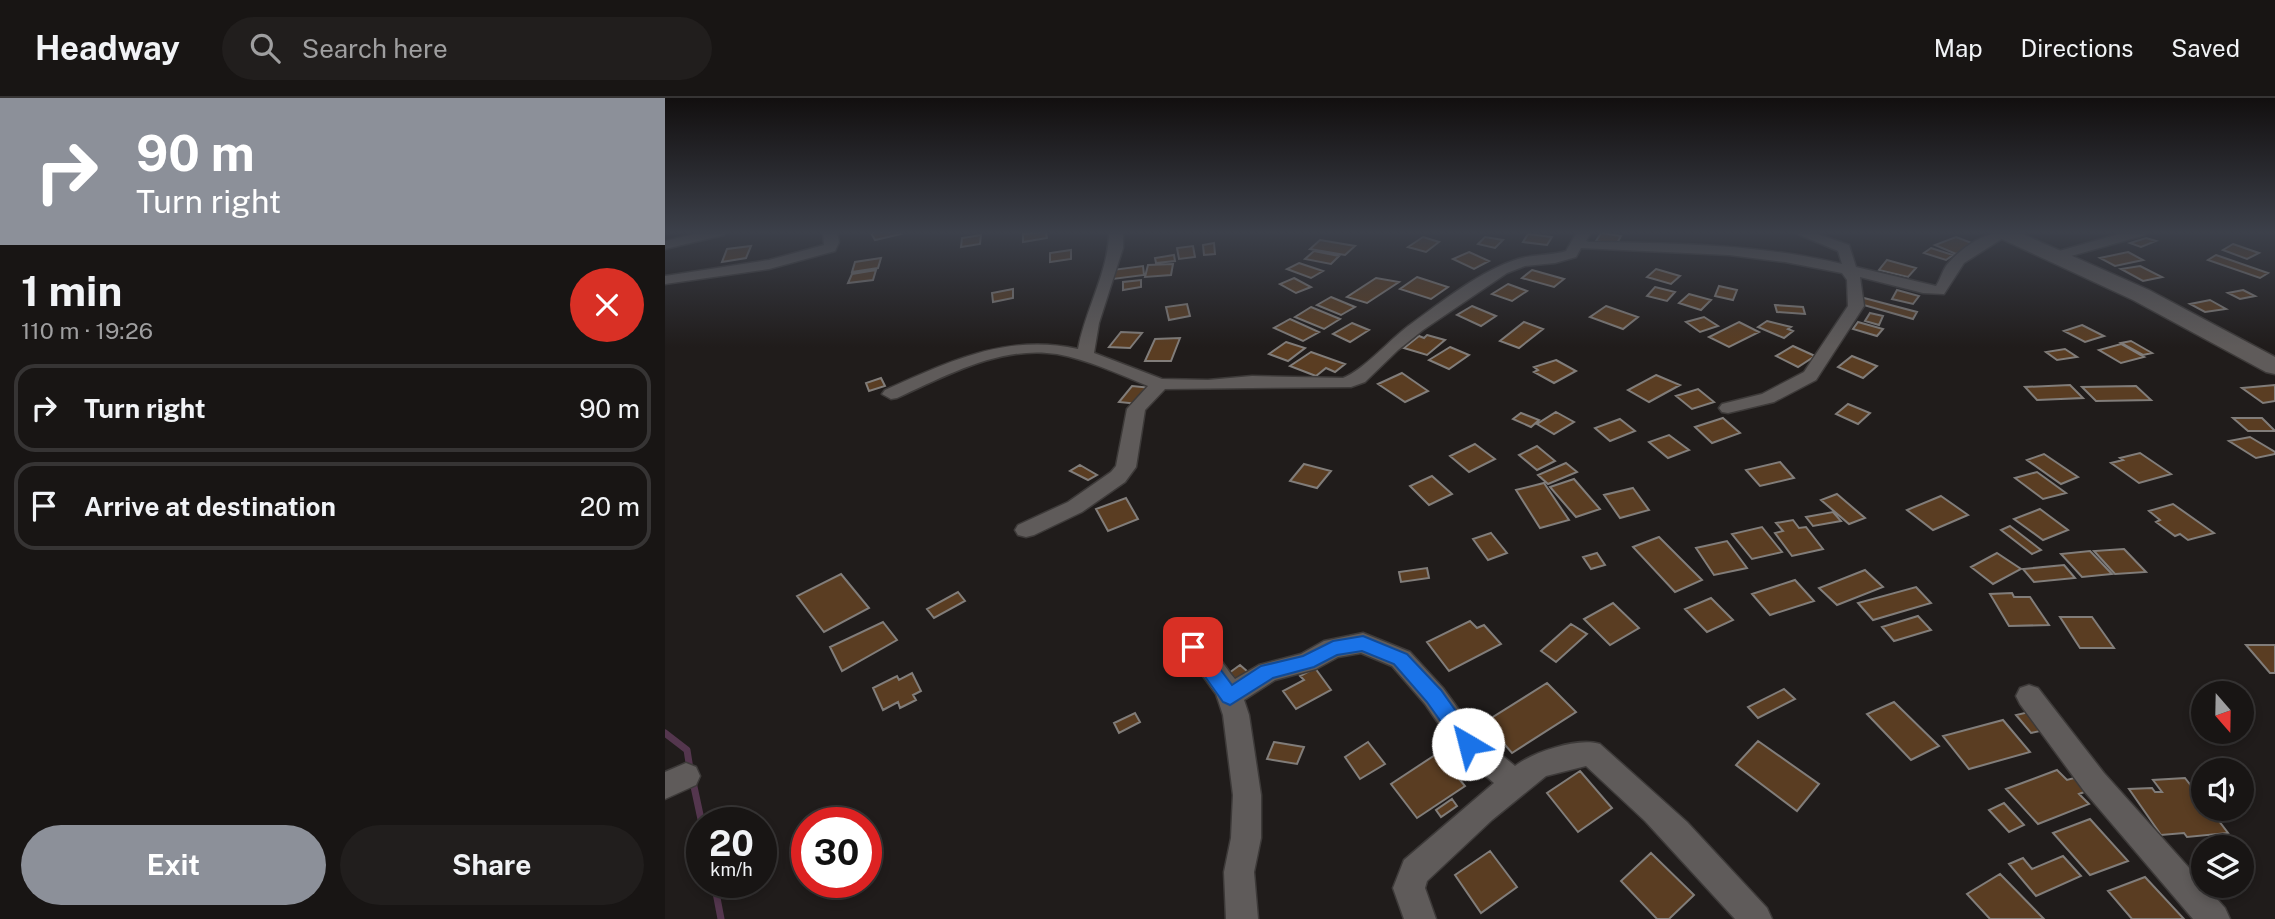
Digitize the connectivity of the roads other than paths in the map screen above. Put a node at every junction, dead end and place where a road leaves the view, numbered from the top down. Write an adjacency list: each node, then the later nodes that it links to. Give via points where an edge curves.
1 (738, 270): 8 (street)
2 (1109, 270): 9 (street)
3 (1502, 270): 11 (street, via 1417,327 1359,378 1345,383)
4 (1844, 270): 7 (street)
5 (1949, 270): 7 (street, via 1939,291)
6 (2088, 270): 10 (street)
7 (1848, 271): 13 (street, via 1854,280 1856,306 1810,376 1768,398)
8 (665, 280)
9 (1085, 356): 11 (street); 12 (street, via 1055,349 1002,352 973,358)
10 (2275, 367)
11 (1160, 383): 14 (street, via 1136,410 1126,467 1118,477 1075,507)
12 (891, 394)
13 (1728, 408)
14 (1026, 530)
15 (1193, 647): 16 (street)
16 (1230, 696): 18 (street, via 1268,672 1307,662 1333,648 1363,643 1401,659 1468,744); 19 (street, via 1247,795 1240,872)
17 (2029, 696): 22 (street, via 2094,782)
18 (1514, 783): 20 (street, via 1415,871 1409,888); 21 (street, via 1538,765 1590,752 1659,814)
19 (1242, 919)
20 (1420, 919)
21 (1756, 919)
22 (2214, 919)

